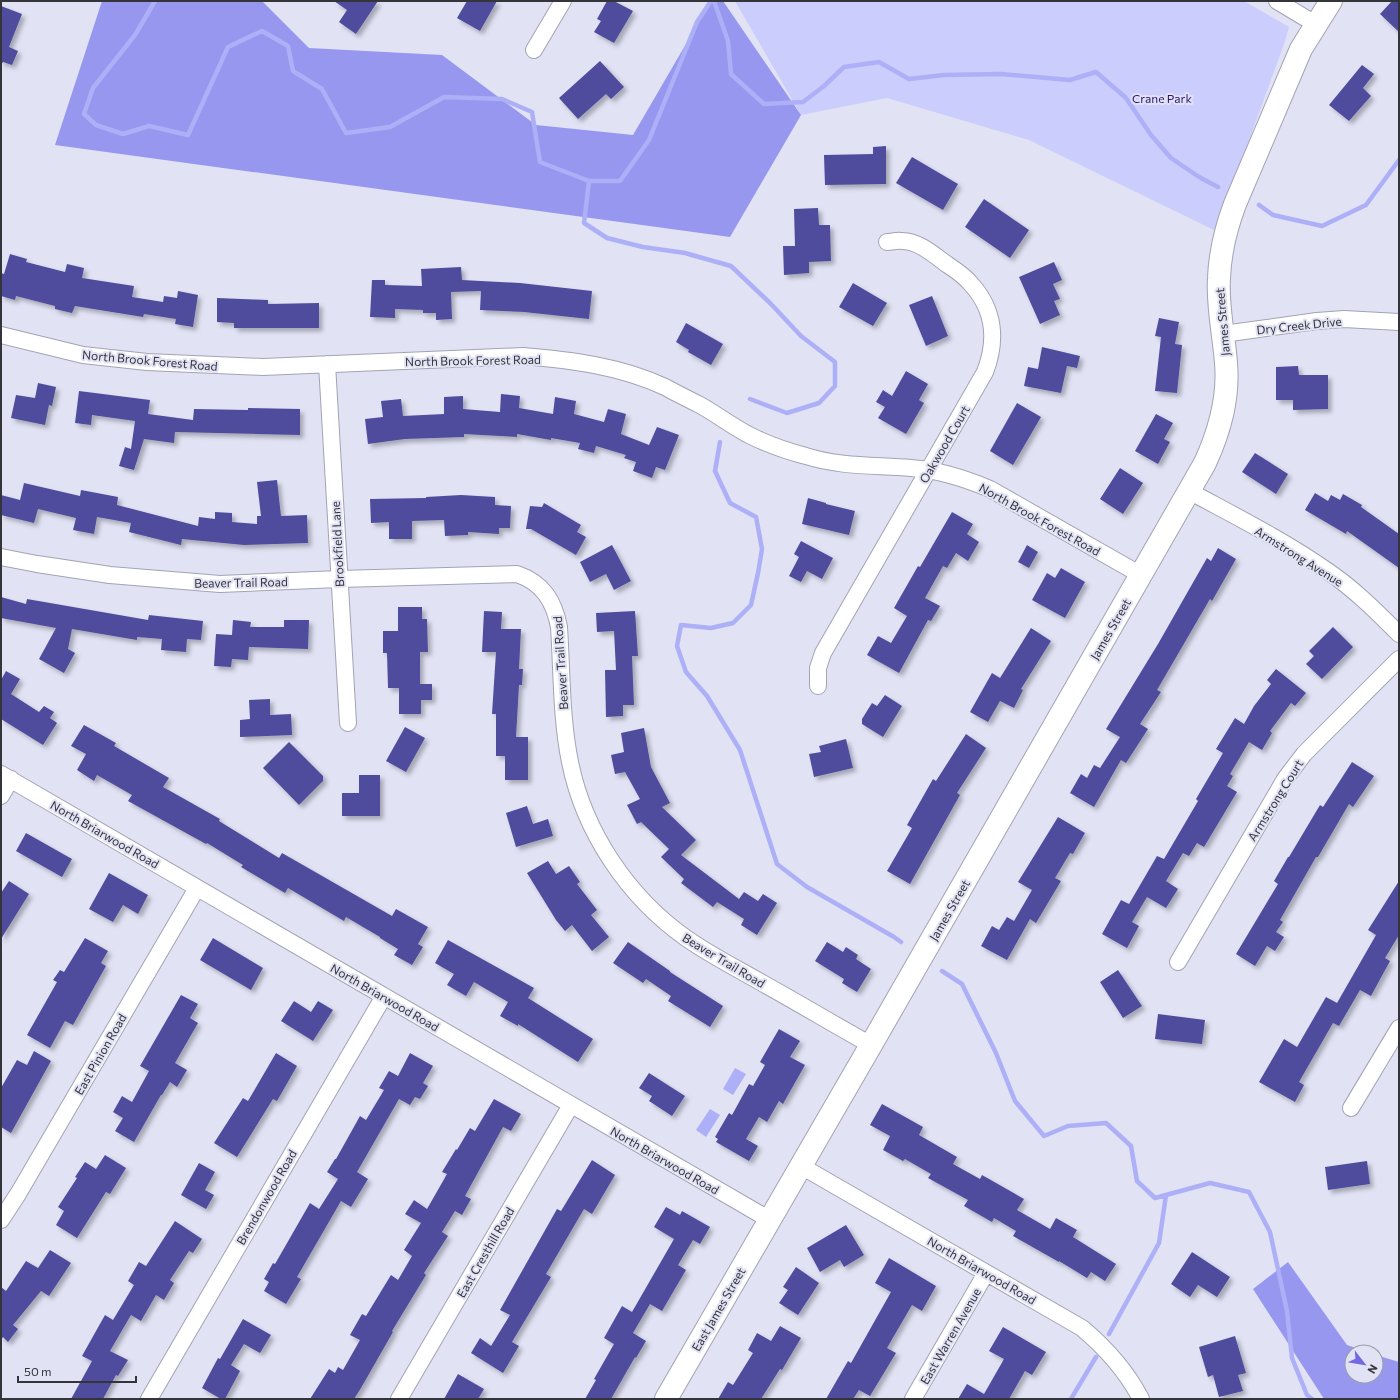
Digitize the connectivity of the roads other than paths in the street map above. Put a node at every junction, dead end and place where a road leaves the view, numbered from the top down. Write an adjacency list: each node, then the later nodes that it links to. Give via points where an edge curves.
1 (562, 1): 5 (street)
2 (1278, 1): 4 (street)
3 (1331, 1): 4 (street, James Street)
4 (1317, 25): 8 (street, James Street, via 1301,50 1285,84 1229,220 1219,278)
5 (534, 50)
6 (887, 242): 11 (street, Oakwood Court, via 902,241 915,244 965,277 984,300 991,319 991,356 985,372)
7 (1399, 322): 8 (street, Dry Creek Drive, via 1344,319)
8 (1223, 334): 12 (street, James Street, via 1226,363 1223,416 1215,441)
9 (1, 335): 10 (street, North Brook Forest Road, via 83,355 147,362 263,367)
10 (327, 364): 11 (street, North Brook Forest Road, via 523,356 585,362 663,386 749,435 783,450 847,464); 15 (street, Brookfield Lane)
11 (928, 470): 14 (street, North Brook Forest Road, via 990,489); 18 (street, Oakwood Court, via 824,653 818,668)
12 (1189, 491): 14 (street, James Street); 16 (street, Armstrong Avenue, via 1327,570 1378,612)
13 (1, 557): 15 (street, Beaver Trail Road, via 110,575 194,583)
14 (1141, 575): 26 (street, James Street)
15 (339, 579): 19 (street, Brookfield Lane); 26 (street, Beaver Trail Road, via 517,574 538,584 557,612 560,627 564,726 570,763 580,798 607,854 628,884 657,915 699,947)
16 (1399, 634)
17 (1399, 659): 23 (street, Armstrong Court, via 1304,754 1282,785)
18 (818, 686)
19 (348, 723)
20 (6, 776): 21 (street); 22 (street, North Briarwood Road)
21 (1, 796)
22 (197, 888): 24 (street, North Briarwood Road); 30 (street, East Pinion Road)
23 (1178, 962)
24 (384, 996): 27 (street, North Briarwood Road); 33 (street, Brendonwood Road)
25 (1399, 1028): 28 (street)
26 (871, 1045): 29 (street, James Street)
27 (570, 1105): 31 (street, North Briarwood Road); 34 (street, East Cresthill Road)
28 (1351, 1108)
29 (801, 1166): 31 (street, James Street); 32 (street, North Briarwood Road)
30 (1, 1220)
31 (770, 1220): 35 (street, East James Street)
32 (986, 1273): 36 (street, East Warren Avenue); 37 (street, North Briarwood Road, via 1082,1328 1117,1361)
33 (149, 1399)
34 (399, 1399)
35 (666, 1399)
36 (913, 1399)
37 (1141, 1399)

